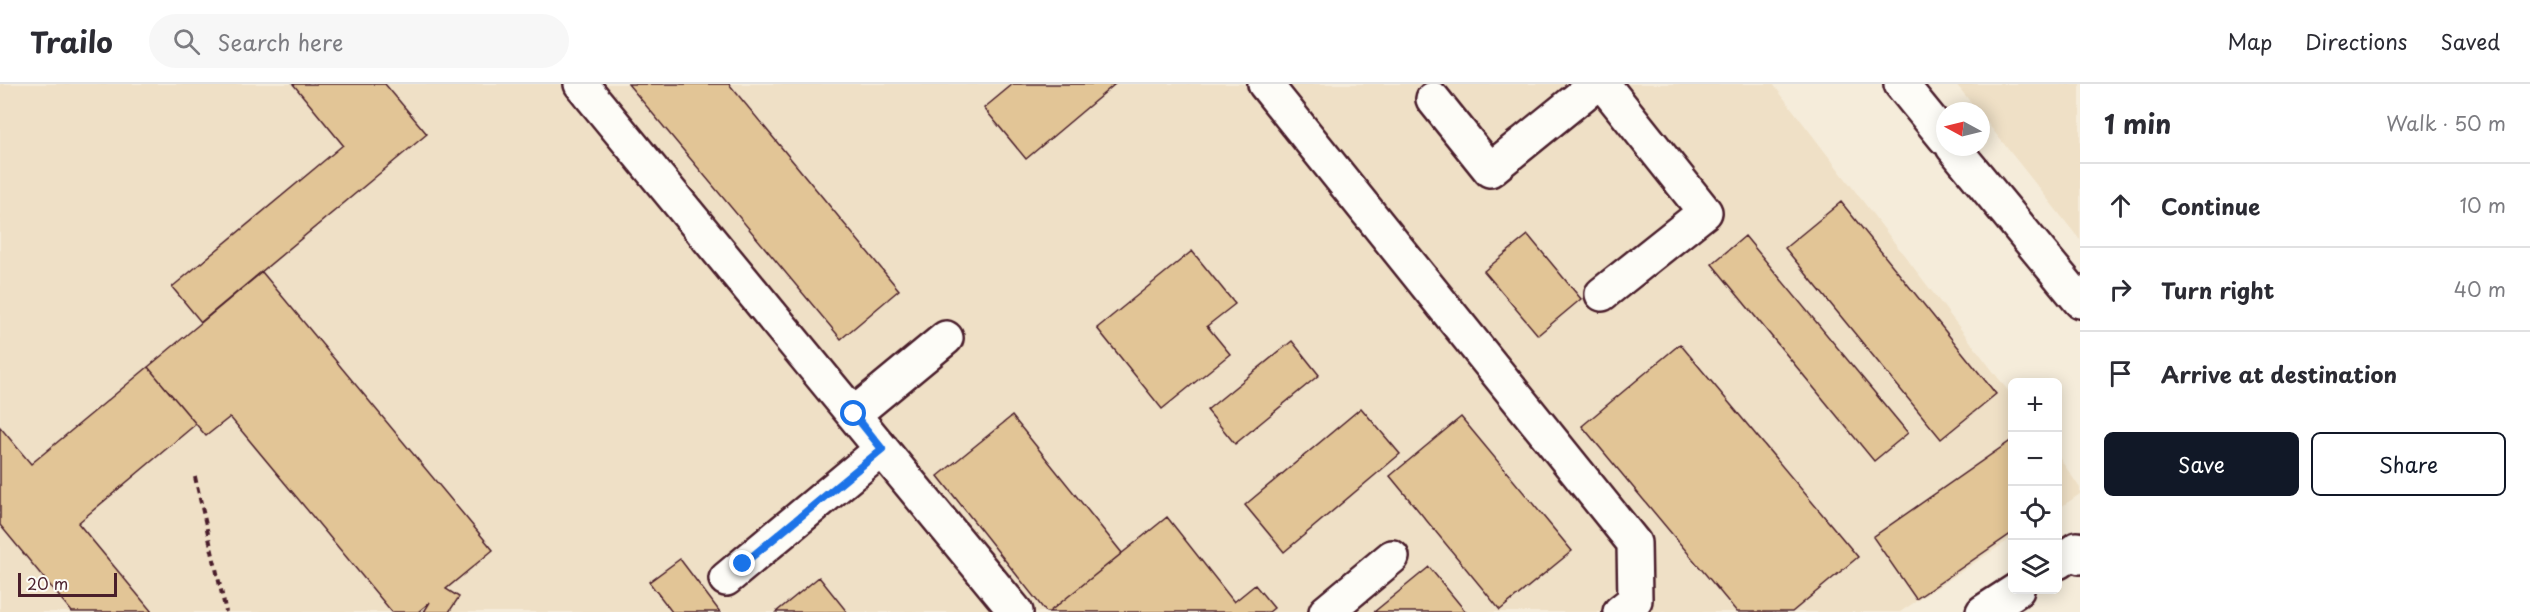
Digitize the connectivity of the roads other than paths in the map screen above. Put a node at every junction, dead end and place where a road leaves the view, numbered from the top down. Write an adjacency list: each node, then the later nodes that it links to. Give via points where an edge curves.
1 (581, 84): 12 (street)
2 (1265, 84): 19 (street, via 1634,543 1635,600)
3 (1596, 84): 6 (street, via 1490,170)
4 (1603, 84): 9 (street, via 1705,212)
5 (1901, 84): 7 (street)
6 (1433, 99)
7 (1936, 127)
8 (1960, 156): 10 (street)
9 (1602, 294)
10 (2080, 302)
11 (946, 338): 12 (street)
12 (854, 414): 13 (street)
13 (882, 449): 15 (street); 17 (street)
14 (1392, 557): 18 (street)
15 (726, 579)
16 (2011, 594): 20 (street)
17 (1016, 612)
18 (1326, 612)
19 (1620, 612)
20 (1983, 612)

